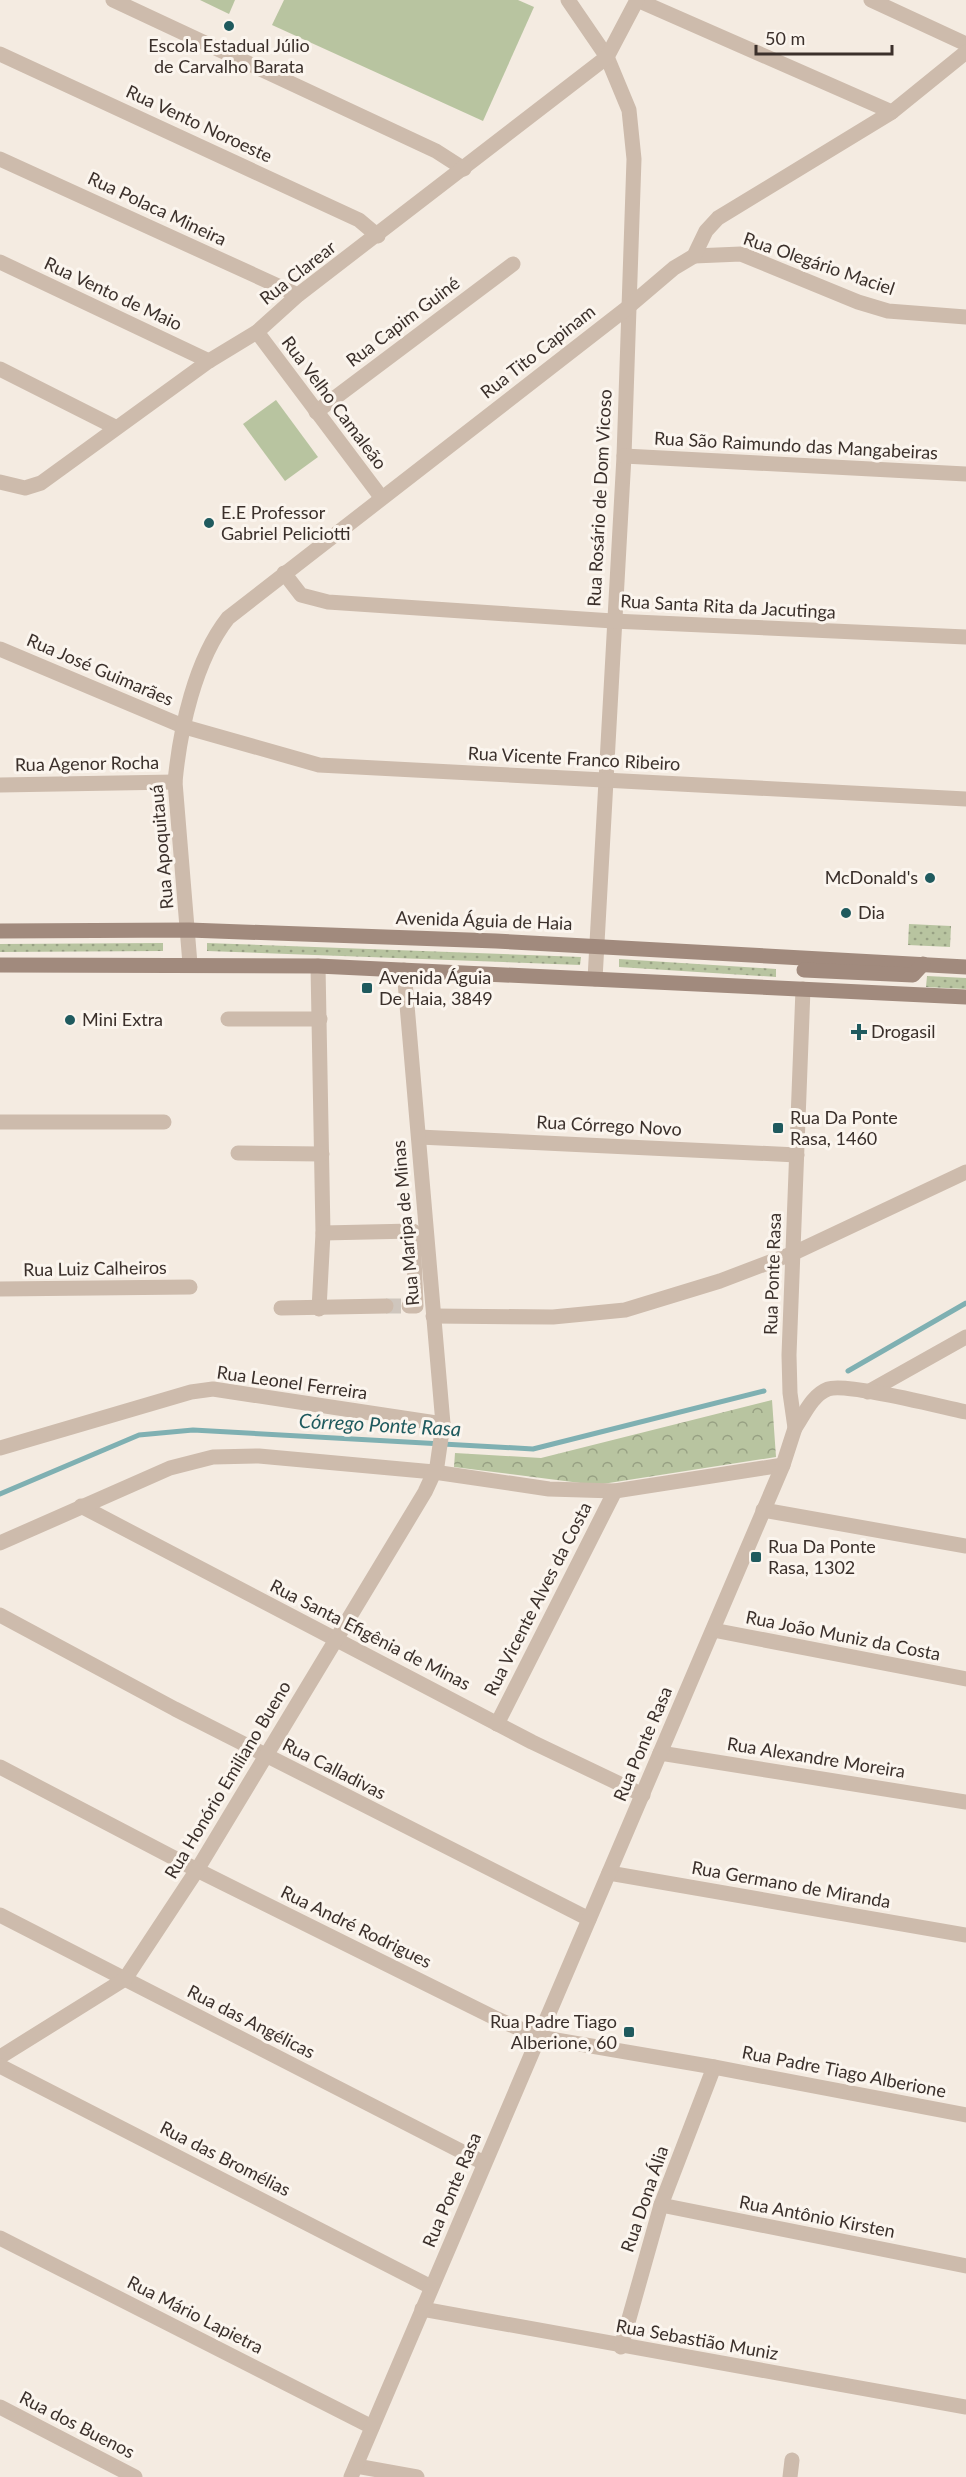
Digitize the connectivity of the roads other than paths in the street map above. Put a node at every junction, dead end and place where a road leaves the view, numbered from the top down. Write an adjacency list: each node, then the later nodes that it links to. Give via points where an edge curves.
1 (113, 0): 11 (street, via 436,151)
2 (568, 0): 8 (street, Rua Rosário de Dom Vicoso)
3 (637, 0): 8 (street); 9 (street)
4 (871, 0): 5 (street)
5 (966, 44)
6 (966, 52): 9 (street)
7 (0, 54): 12 (street, Rua Vento Noroeste, via 359,220)
8 (607, 57): 11 (street, Rua Clarear); 17 (street, Rua Rosário de Dom Vicoso, via 629,110 634,159)
9 (892, 112): 13 (street, via 718,218 706,231)
10 (0, 159): 16 (street, Rua Polaca Mineira)
11 (464, 169): 12 (street, Rua Clarear)
12 (378, 236): 16 (street, Rua Clarear)
13 (694, 256): 17 (street, Rua Tito Capinam); 18 (street, Rua Olegário Maciel, via 741,254 888,311)
14 (0, 262): 20 (street, Rua Vento de Maio)
15 (513, 264): 22 (street, Rua Capim Guiné)
16 (298, 295): 19 (street, Rua Clarear)
17 (627, 308): 24 (street, Rua Rosário de Dom Vicoso); 27 (street, Rua Tito Capinam)
18 (966, 317)
19 (257, 332): 20 (street, Rua Clarear); 22 (street, Rua Velho Camaleão)
20 (209, 361): 23 (street, Rua Clarear)
21 (0, 369): 23 (street)
22 (316, 412): 27 (street, Rua Velho Camaleão)
23 (115, 427): 26 (street, Rua Clarear, via 41,483 25,488)
24 (624, 456): 25 (street, Rua São Raimundo das Mangabeiras); 29 (street, Rua Rosário de Dom Vicoso)
25 (966, 474)
26 (0, 482)
27 (381, 497): 28 (street, Rua Tito Capinam)
28 (284, 573): 29 (street, Rua Santa Rita da Jacutinga, via 301,595 320,601); 32 (street, Rua Tito Capinam, via 228,618 213,638 201,664)
29 (613, 621): 30 (street, Rua Santa Rita da Jacutinga); 33 (street, Rua Rosário de Dom Vicoso)
30 (966, 637)
31 (0, 649): 32 (street, Rua José Guimarães)
32 (185, 727): 33 (street, Rua Vicente Franco Ribeiro, via 319,765); 34 (street, Rua Apoquitauá)
33 (607, 780): 36 (street, Rua Vicente Franco Ribeiro); 39 (street, Rua Rosário de Dom Vicoso)
34 (175, 782): 35 (street, Rua Agenor Rocha); 37 (street, Rua Apoquitauá)
35 (0, 785)
36 (966, 799)
37 (189, 930): 38 (main road, Avenida Águia de Haia); 39 (main road, Avenida Águia de Haia); 40 (street, Rua Apoquitauá)
38 (0, 931)
39 (597, 945): 41 (main road, Avenida Águia de Haia); 46 (street, Rua Rosário de Dom Vicoso)
40 (190, 964): 42 (main road); 43 (main road)
41 (804, 964): 44 (main road, Avenida Águia de Haia); 47 (main road)
42 (0, 965)
43 (318, 966): 45 (main road); 50 (street)
44 (966, 967)
45 (404, 970): 46 (main road); 53 (street, Rua Maripa de Minas)
46 (595, 979): 47 (main road)
47 (803, 989): 48 (main road); 56 (street, Rua Ponte Rasa)
48 (966, 997)
49 (228, 1019): 50 (street)
50 (320, 1019): 55 (street)
51 (0, 1122): 52 (street)
52 (164, 1122)
53 (419, 1137): 56 (street, Rua Córrego Novo); 66 (street, Rua Maripa de Minas)
54 (238, 1154): 55 (street)
55 (322, 1154): 58 (street)
56 (797, 1155): 59 (street, Rua Ponte Rasa)
57 (966, 1172): 59 (street)
58 (323, 1233): 63 (street, via 412,1231 416,1306); 65 (street)
59 (794, 1253): 66 (street, via 625,1310 553,1317); 71 (street, Rua Ponte Rasa, via 789,1355)
60 (190, 1287): 61 (street, Rua Luiz Calheiros)
61 (0, 1289)
62 (386, 1306): 65 (street)
63 (409, 1306)
64 (281, 1308): 65 (street)
65 (319, 1309)
66 (433, 1316): 70 (street, Rua Maripa de Minas)
67 (966, 1337): 68 (street)
68 (868, 1392): 69 (street); 71 (street, via 828,1388 816,1397)
69 (966, 1412)
70 (443, 1426): 72 (street, Rua Leonel Ferreira, via 213,1389); 74 (street, Rua Maripa de Minas)
71 (795, 1428): 73 (street, Rua Ponte Rasa)
72 (0, 1448)
73 (783, 1465): 75 (street); 77 (street, Rua Ponte Rasa)
74 (436, 1469): 75 (street, via 549,1489); 76 (street, via 259,1456 213,1457 170,1468); 82 (street, Rua Honório Emiliano Bueno)
75 (615, 1491): 84 (street, Rua Vicente Alves da Costa)
76 (81, 1506): 78 (street); 82 (street, Rua Santa Efigênia de Minas)
77 (764, 1510): 79 (street); 81 (street, Rua Ponte Rasa)
78 (0, 1543)
79 (966, 1546)
80 (0, 1615): 86 (street, Rua Calladivas)
81 (713, 1630): 83 (street, Rua João Muniz da Costa); 85 (street, Rua Ponte Rasa)
82 (337, 1641): 84 (street, Rua Santa Efigênia de Minas); 86 (street, Rua Honório Emiliano Bueno)
83 (966, 1679)
84 (497, 1724): 88 (street, Rua Santa Efigênia de Minas)
85 (660, 1753): 88 (street, Rua Ponte Rasa); 89 (street, Rua Alexandre Moreira)
86 (265, 1756): 90 (street, Rua Honório Emiliano Bueno); 93 (street, Rua Calladivas)
87 (0, 1767): 90 (street, Rua André Rodrigues)
88 (643, 1795): 91 (street, Rua Ponte Rasa)
89 (966, 1802)
90 (196, 1870): 95 (street, Rua Honório Emiliano Bueno); 96 (street, Rua André Rodrigues)
91 (609, 1873): 93 (street, Rua Ponte Rasa); 94 (street, Rua Germano de Miranda)
92 (0, 1916): 95 (street, Rua das Angélicas)
93 (589, 1919): 96 (street, Rua Ponte Rasa)
94 (966, 1935)
95 (125, 1979): 97 (street, Rua Honório Emiliano Bueno); 101 (street, Rua das Angélicas)
96 (538, 2037): 99 (street, Rua André Rodrigues); 101 (street, Rua Ponte Rasa)
97 (0, 2057)
98 (0, 2066): 105 (street, Rua das Bromélias)
99 (714, 2067): 100 (street, Rua Padre Tiago Alberione); 102 (street, Rua Dona Ália)
100 (966, 2115)
101 (484, 2163): 105 (street, Rua Ponte Rasa)
102 (661, 2205): 104 (street, Rua Antônio Kirsten); 107 (street, Rua Dona Ália)
103 (0, 2238): 110 (street, Rua Mário Lapietra)
104 (966, 2266)
105 (431, 2287): 106 (street, Rua Ponte Rasa)
106 (422, 2309): 107 (street, Rua Sebastião Muniz); 110 (street, Rua Ponte Rasa)
107 (621, 2347): 109 (street, Rua Sebastião Muniz)
108 (0, 2407): 113 (street, Rua dos Buenos)
109 (966, 2407)
110 (372, 2427): 112 (street, Rua Ponte Rasa)
111 (792, 2460): 115 (street)
112 (353, 2471): 114 (street)
113 (135, 2477)
114 (417, 2477)
115 (790, 2477)

